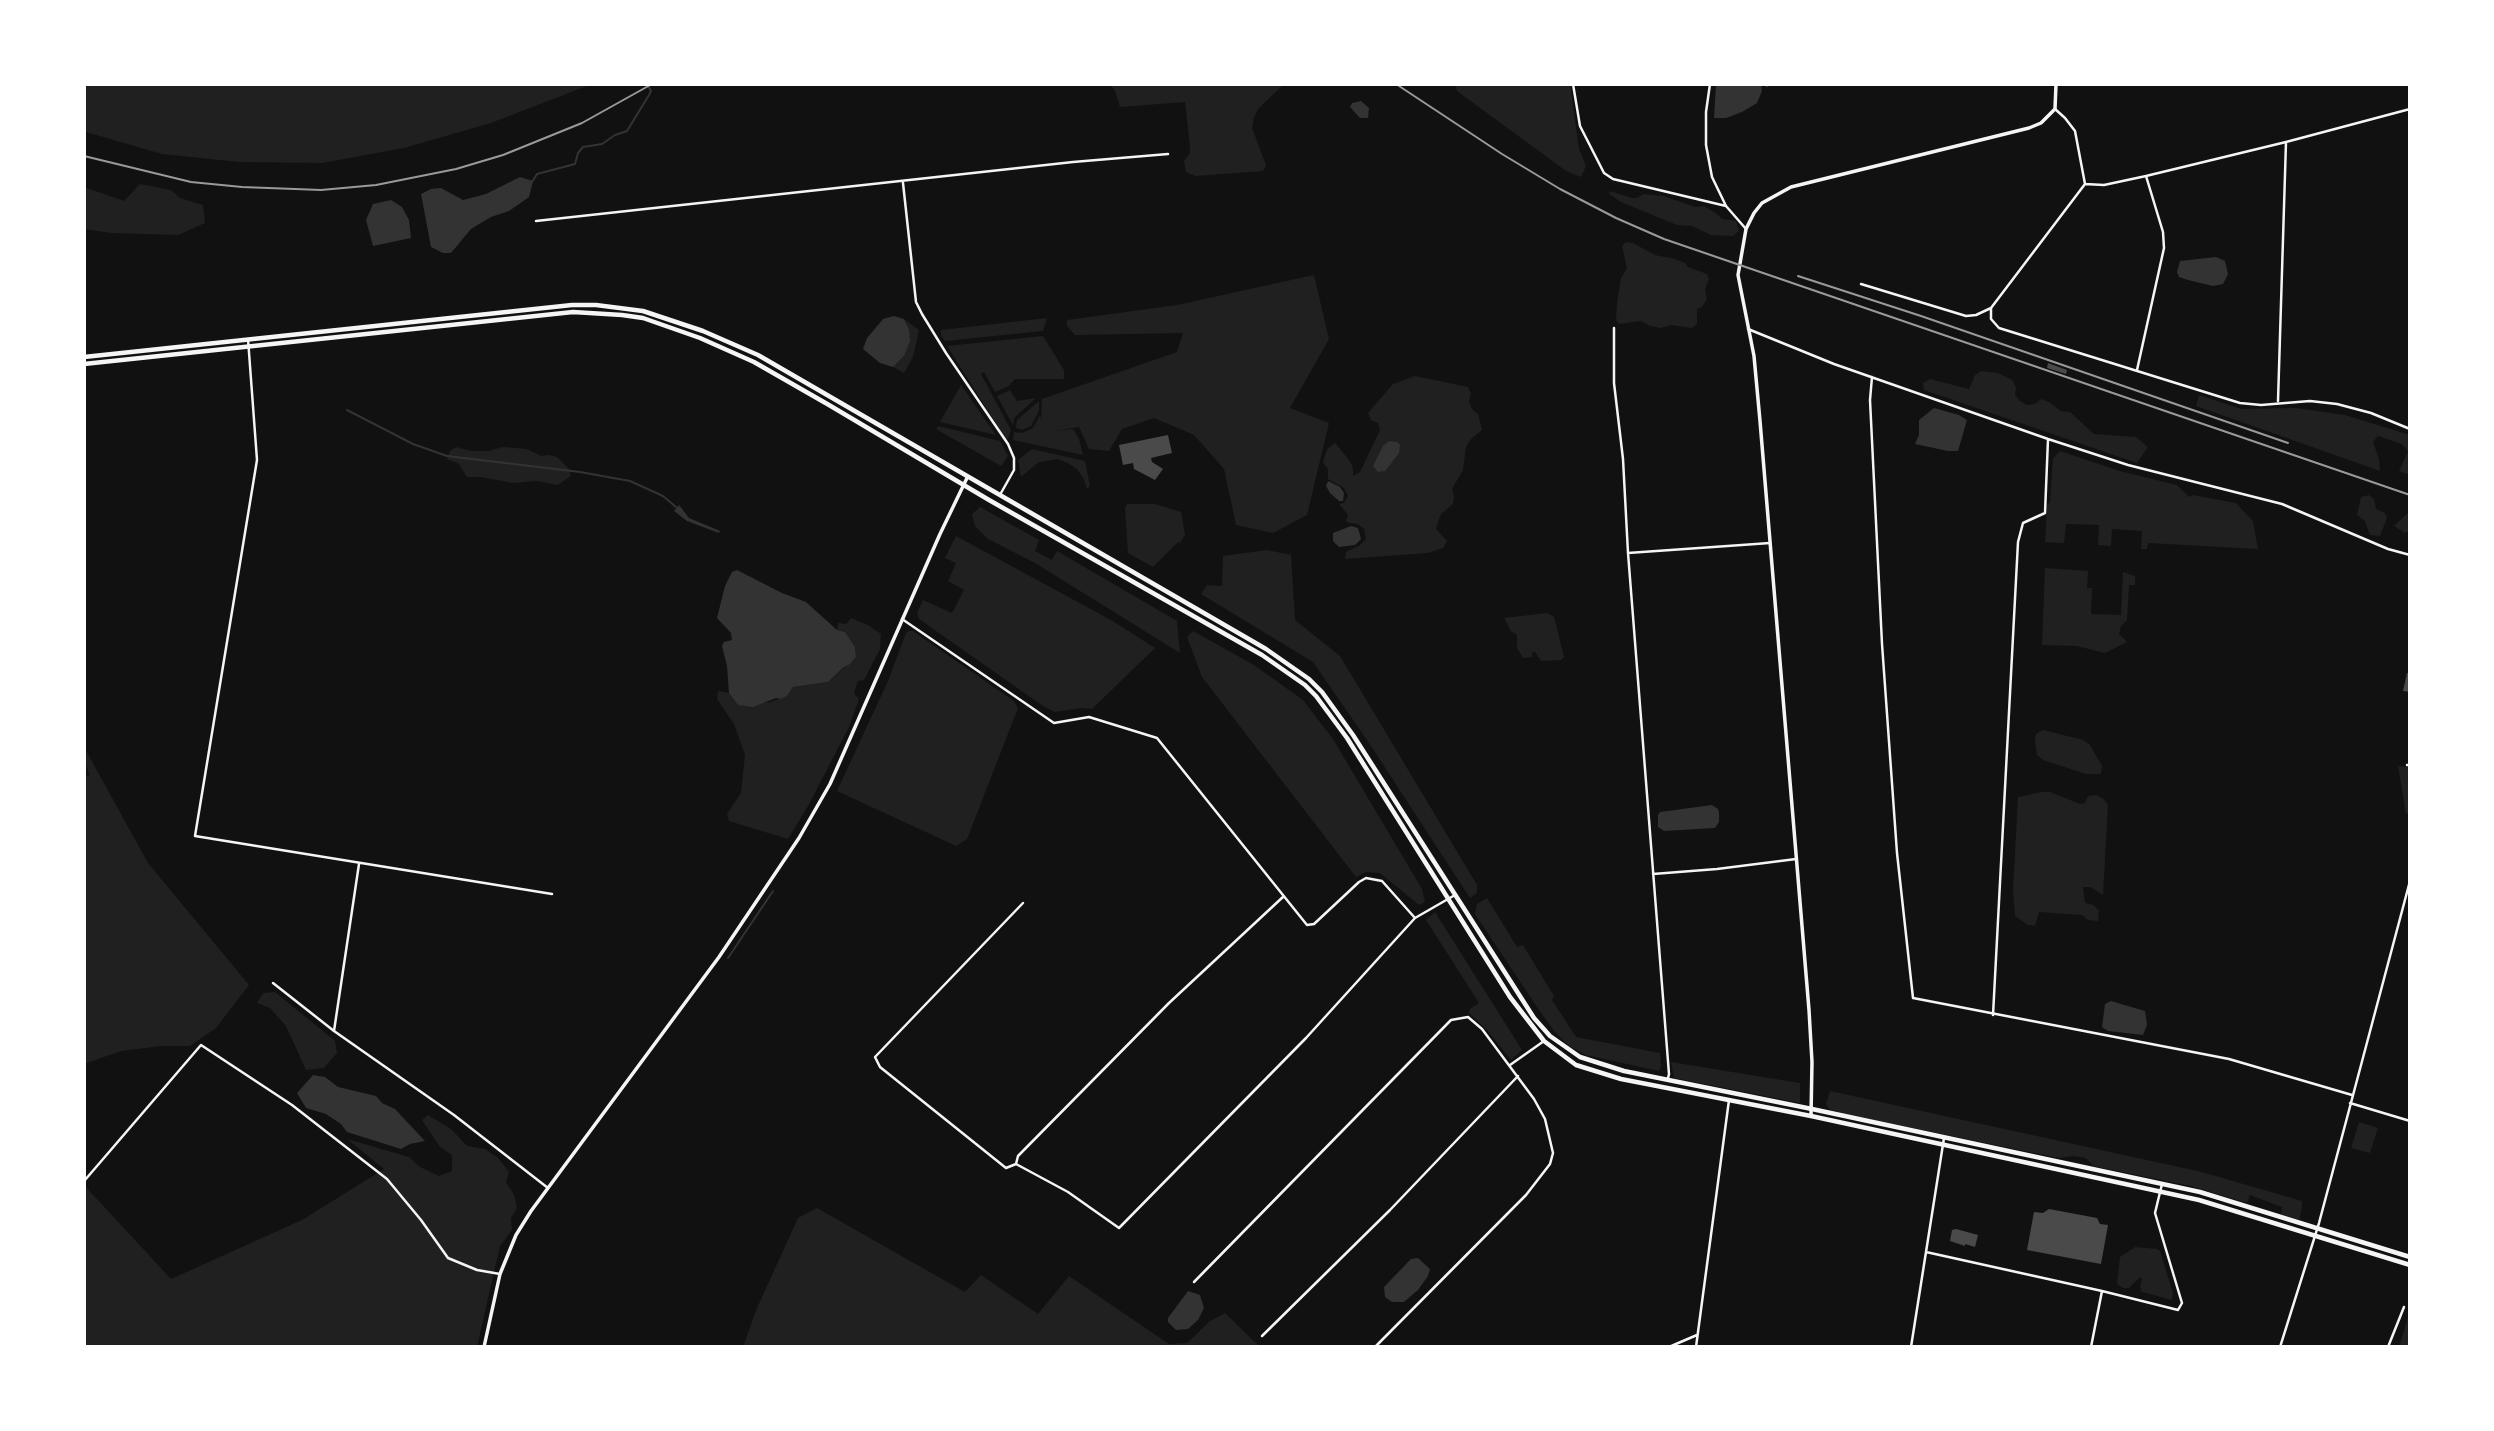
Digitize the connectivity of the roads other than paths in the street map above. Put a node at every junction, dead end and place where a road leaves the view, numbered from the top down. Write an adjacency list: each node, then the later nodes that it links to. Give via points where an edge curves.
1 (1573, 84): 11 (street, via 1580,126 1604,173 1612,179)
2 (1710, 84): 11 (street, via 1706,145 1712,177)
3 (2056, 84): 4 (street)
4 (2055, 108): 10 (street, via 2075,131); 13 (street, via 2048,118 2029,128 1791,187 1762,203)
5 (2410, 109): 6 (street)
6 (2286, 142): 8 (street); 24 (street)
7 (1168, 154): 9 (street)
8 (2146, 176): 10 (street); 22 (street, via 2164,248)
9 (903, 181): 12 (street); 29 (street, via 916,302 1014,458 1014,470)
10 (2085, 184): 15 (street)
11 (1726, 206): 13 (street)
12 (536, 221)
13 (1746, 229): 17 (street, via 1738,270)
14 (1861, 284): 15 (street, via 1966,316)
15 (1991, 308): 22 (street, via 1991,318 1999,328)
16 (1614, 328): 31 (street)
17 (1748, 329): 23 (street); 30 (street)
18 (248, 339): 19 (street); 20 (main road); 27 (main road, via 553,306 643,311 758,355)
19 (249, 346): 21 (main road); 28 (main road, via 554,313 643,318 754,362); 35 (street, via 257,460 195,836)
20 (84, 357)
21 (84, 364)
22 (2137, 370): 24 (street, via 2240,403)
23 (1872, 377): 26 (street); 47 (street, via 1882,644 1913,998)
24 (2278, 403): 25 (street, via 2337,404)
25 (2410, 429)
26 (2048, 439): 32 (street, via 2307,513); 47 (street, via 2045,513 2023,523 2018,542)
27 (967, 478): 28 (street); 29 (main road)
28 (963, 485): 33 (street); 41 (main road, via 1262,655 1316,696)
29 (999, 496): 39 (main road, via 1266,649 1322,692)
30 (1770, 543): 31 (street); 34 (street)
31 (1628, 553): 36 (street)
32 (2410, 555)
33 (902, 619): 40 (street, via 1054,723 1089,716 1157,738); 64 (street, via 830,784 799,838 719,957)
34 (1796, 859): 36 (street); 56 (street)
35 (359, 864): 38 (street); 48 (street)
36 (1653, 874): 52 (street)
37 (2410, 881): 43 (street)
38 (552, 894)
39 (1455, 895): 41 (street); 52 (main road, via 1550,1036 1580,1057)
40 (1284, 897): 45 (street, via 1311,926 1359,882 1373,878 1388,886); 61 (street, via 1169,1003 1018,1156)
41 (1448, 899): 45 (street); 49 (main road, via 1510,997)
42 (1023, 903): 61 (street, via 875,1056 880,1067 1006,1168)
43 (2404, 903): 44 (street); 53 (street)
44 (2410, 905)
45 (1415, 918): 61 (street, via 1306,1038 1119,1228 1068,1192)
46 (273, 983): 48 (street)
47 (1993, 1015): 53 (street, via 2229,1059)
48 (334, 1031): 64 (street)
49 (1544, 1041): 50 (street); 54 (main road, via 1576,1065 1594,1071)
50 (1510, 1065): 51 (street); 72 (street, via 1474,1021 1468,1017 1451,1020)
51 (1518, 1076): 76 (street); 78 (street, via 1545,1119 1553,1153 1550,1164 1526,1195)
52 (1667, 1080): 56 (main road)
53 (2352, 1095): 55 (street)
54 (1729, 1100): 57 (main road); 75 (street)
55 (2350, 1103): 58 (street); 66 (street)
56 (1812, 1109): 57 (street); 59 (main road)
57 (1811, 1116): 60 (main road)
58 (2410, 1121)
59 (1944, 1138): 60 (street); 63 (main road)
60 (1942, 1145): 65 (main road); 68 (street)
61 (1016, 1164)
62 (85, 1180): 71 (street, via 201,1045 292,1105 387,1179 448,1258)
63 (2162, 1184): 65 (street); 66 (main road, via 2240,1203)
64 (548, 1188): 71 (street, via 516,1235)
65 (2160, 1191): 67 (main road); 73 (street, via 2155,1213 2180,1309)
66 (2317, 1229): 67 (street); 69 (main road)
67 (2315, 1236): 70 (main road); 83 (street)
68 (1926, 1252): 73 (street); 81 (street)
69 (2410, 1257)
70 (2410, 1265)
71 (500, 1274): 77 (street)
72 (1194, 1282)
73 (2102, 1291): 82 (street)
74 (2404, 1307): 84 (street)
75 (1697, 1335): 79 (street); 80 (street)
76 (1262, 1336)
77 (484, 1347)
78 (1375, 1347)
79 (1670, 1347)
80 (1696, 1347)
81 (1911, 1347)
82 (2091, 1347)
83 (2280, 1347)
84 (2388, 1347)

